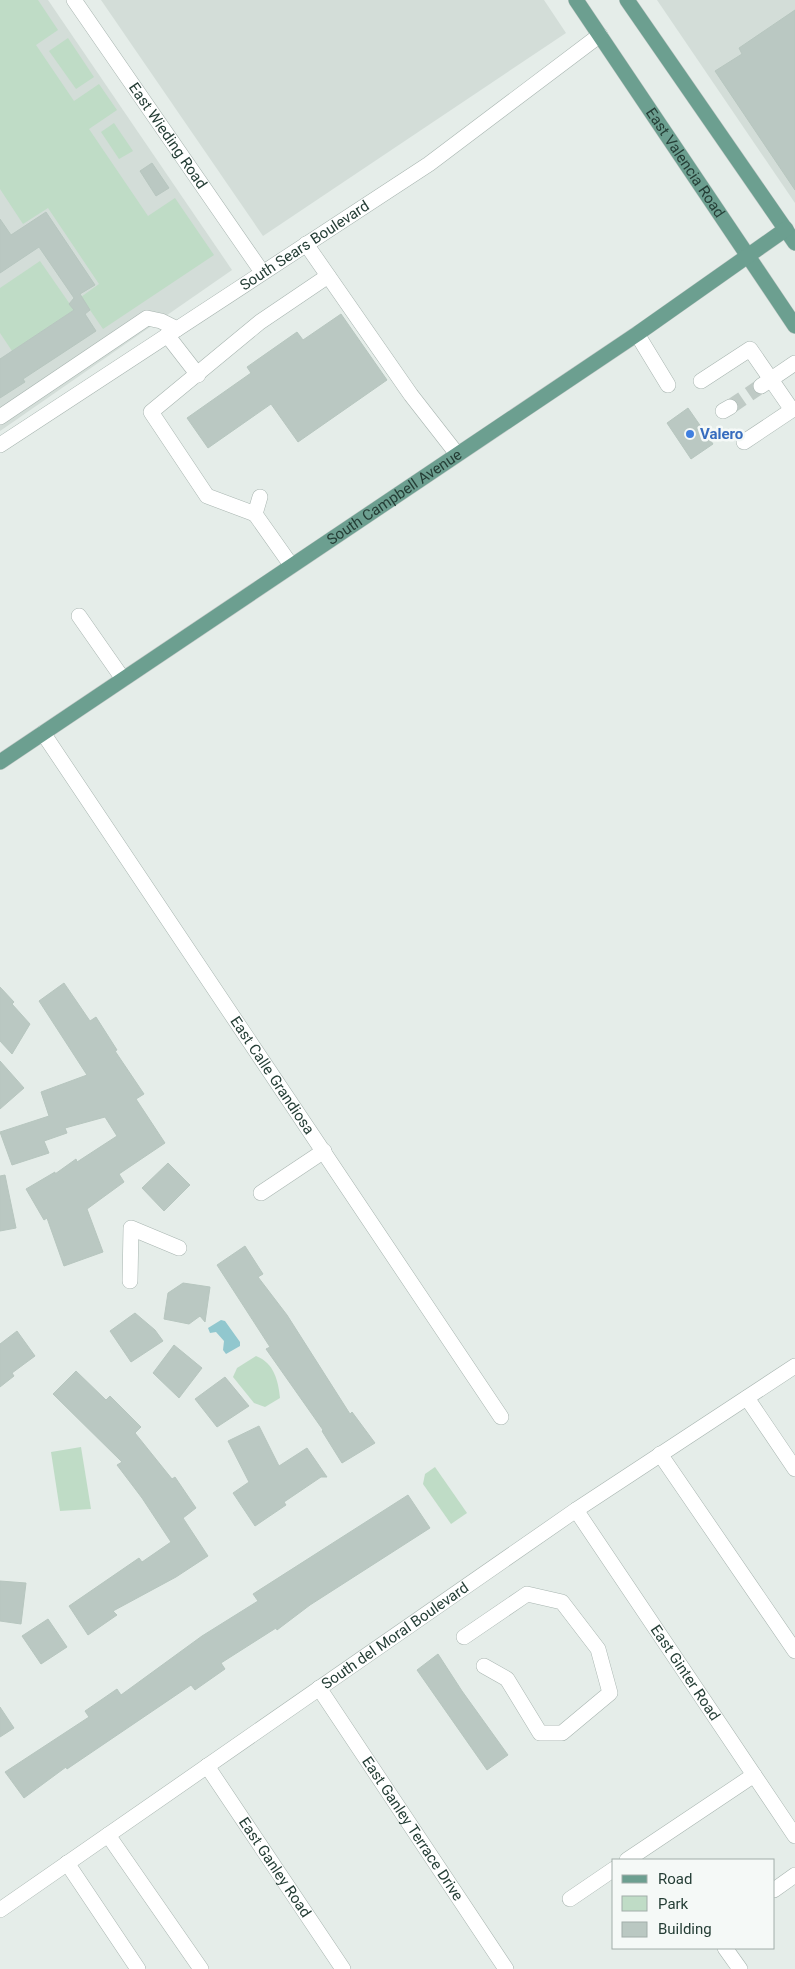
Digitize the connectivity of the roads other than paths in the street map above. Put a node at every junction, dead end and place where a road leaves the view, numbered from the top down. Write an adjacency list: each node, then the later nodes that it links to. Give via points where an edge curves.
1 (74, 0): 9 (street, East Wieding Road)
2 (576, 0): 4 (main road, East Valencia Road)
3 (627, 0): 5 (main road)
4 (600, 35): 7 (street, South Sears Boulevard, via 429,164); 8 (main road, East Valencia Road)
5 (786, 229): 6 (main road); 8 (main road, South Campbell Avenue)
6 (795, 243)
7 (306, 244): 9 (street, South Sears Boulevard); 10 (street)
8 (748, 256): 11 (main road, East Valencia Road); 13 (main road, South Campbell Avenue)
9 (262, 272): 12 (street, South Sears Boulevard)
10 (328, 276): 15 (street, via 260,322); 22 (street, via 411,395)
11 (795, 326)
12 (172, 332): 15 (street); 19 (street, via 161,321 147,318); 21 (street, South Sears Boulevard)
13 (637, 334): 18 (street); 22 (main road, South Campbell Avenue)
14 (795, 363): 17 (street)
15 (198, 375): 24 (street, via 151,412 207,496)
16 (701, 381): 17 (street, via 750,350)
17 (766, 383): 20 (street, via 792,410)
18 (668, 385)
19 (0, 417)
20 (744, 442)
21 (0, 446)
22 (457, 454): 25 (main road, South Campbell Avenue)
23 (260, 498): 24 (street)
24 (255, 514): 25 (street)
25 (291, 565): 27 (main road, South Campbell Avenue)
26 (79, 616): 27 (street)
27 (123, 679): 28 (main road, South Campbell Avenue)
28 (43, 734): 29 (main road, South Campbell Avenue); 30 (street, East Calle Grandiosa)
29 (0, 762)
30 (324, 1151): 31 (street); 36 (street, East Calle Grandiosa)
31 (261, 1193)
32 (179, 1248): 33 (street, via 130,1228)
33 (130, 1281)
34 (795, 1366): 35 (street, South del Moral Boulevard)
35 (747, 1398): 37 (street, South del Moral Boulevard); 38 (street)
36 (501, 1417)
37 (660, 1454): 39 (street, South del Moral Boulevard); 41 (street)
38 (795, 1469)
39 (576, 1510): 43 (street, South del Moral Boulevard); 45 (street, East Ginter Road)
40 (464, 1637): 42 (street, via 526,1594 562,1602 598,1649 610,1693 562,1732 540,1734 507,1679)
41 (795, 1651)
42 (484, 1666)
43 (319, 1688): 44 (street, South del Moral Boulevard); 59 (street, East Ganley Terrace Drive)
44 (207, 1766): 46 (street, South del Moral Boulevard); 58 (street, East Ganley Road)
45 (754, 1775): 47 (street, East Ginter Road); 48 (street)
46 (108, 1835): 49 (street, South del Moral Boulevard); 57 (street)
47 (795, 1836)
48 (628, 1859)
49 (67, 1863): 54 (street, South del Moral Boulevard); 56 (street)
50 (612, 1870): 53 (street)
51 (795, 1875): 52 (street)
52 (775, 1889)
53 (570, 1899)
54 (0, 1910)
55 (726, 1949): 60 (street)
56 (138, 1969)
57 (201, 1969)
58 (343, 1969)
59 (506, 1969)
60 (740, 1969)

